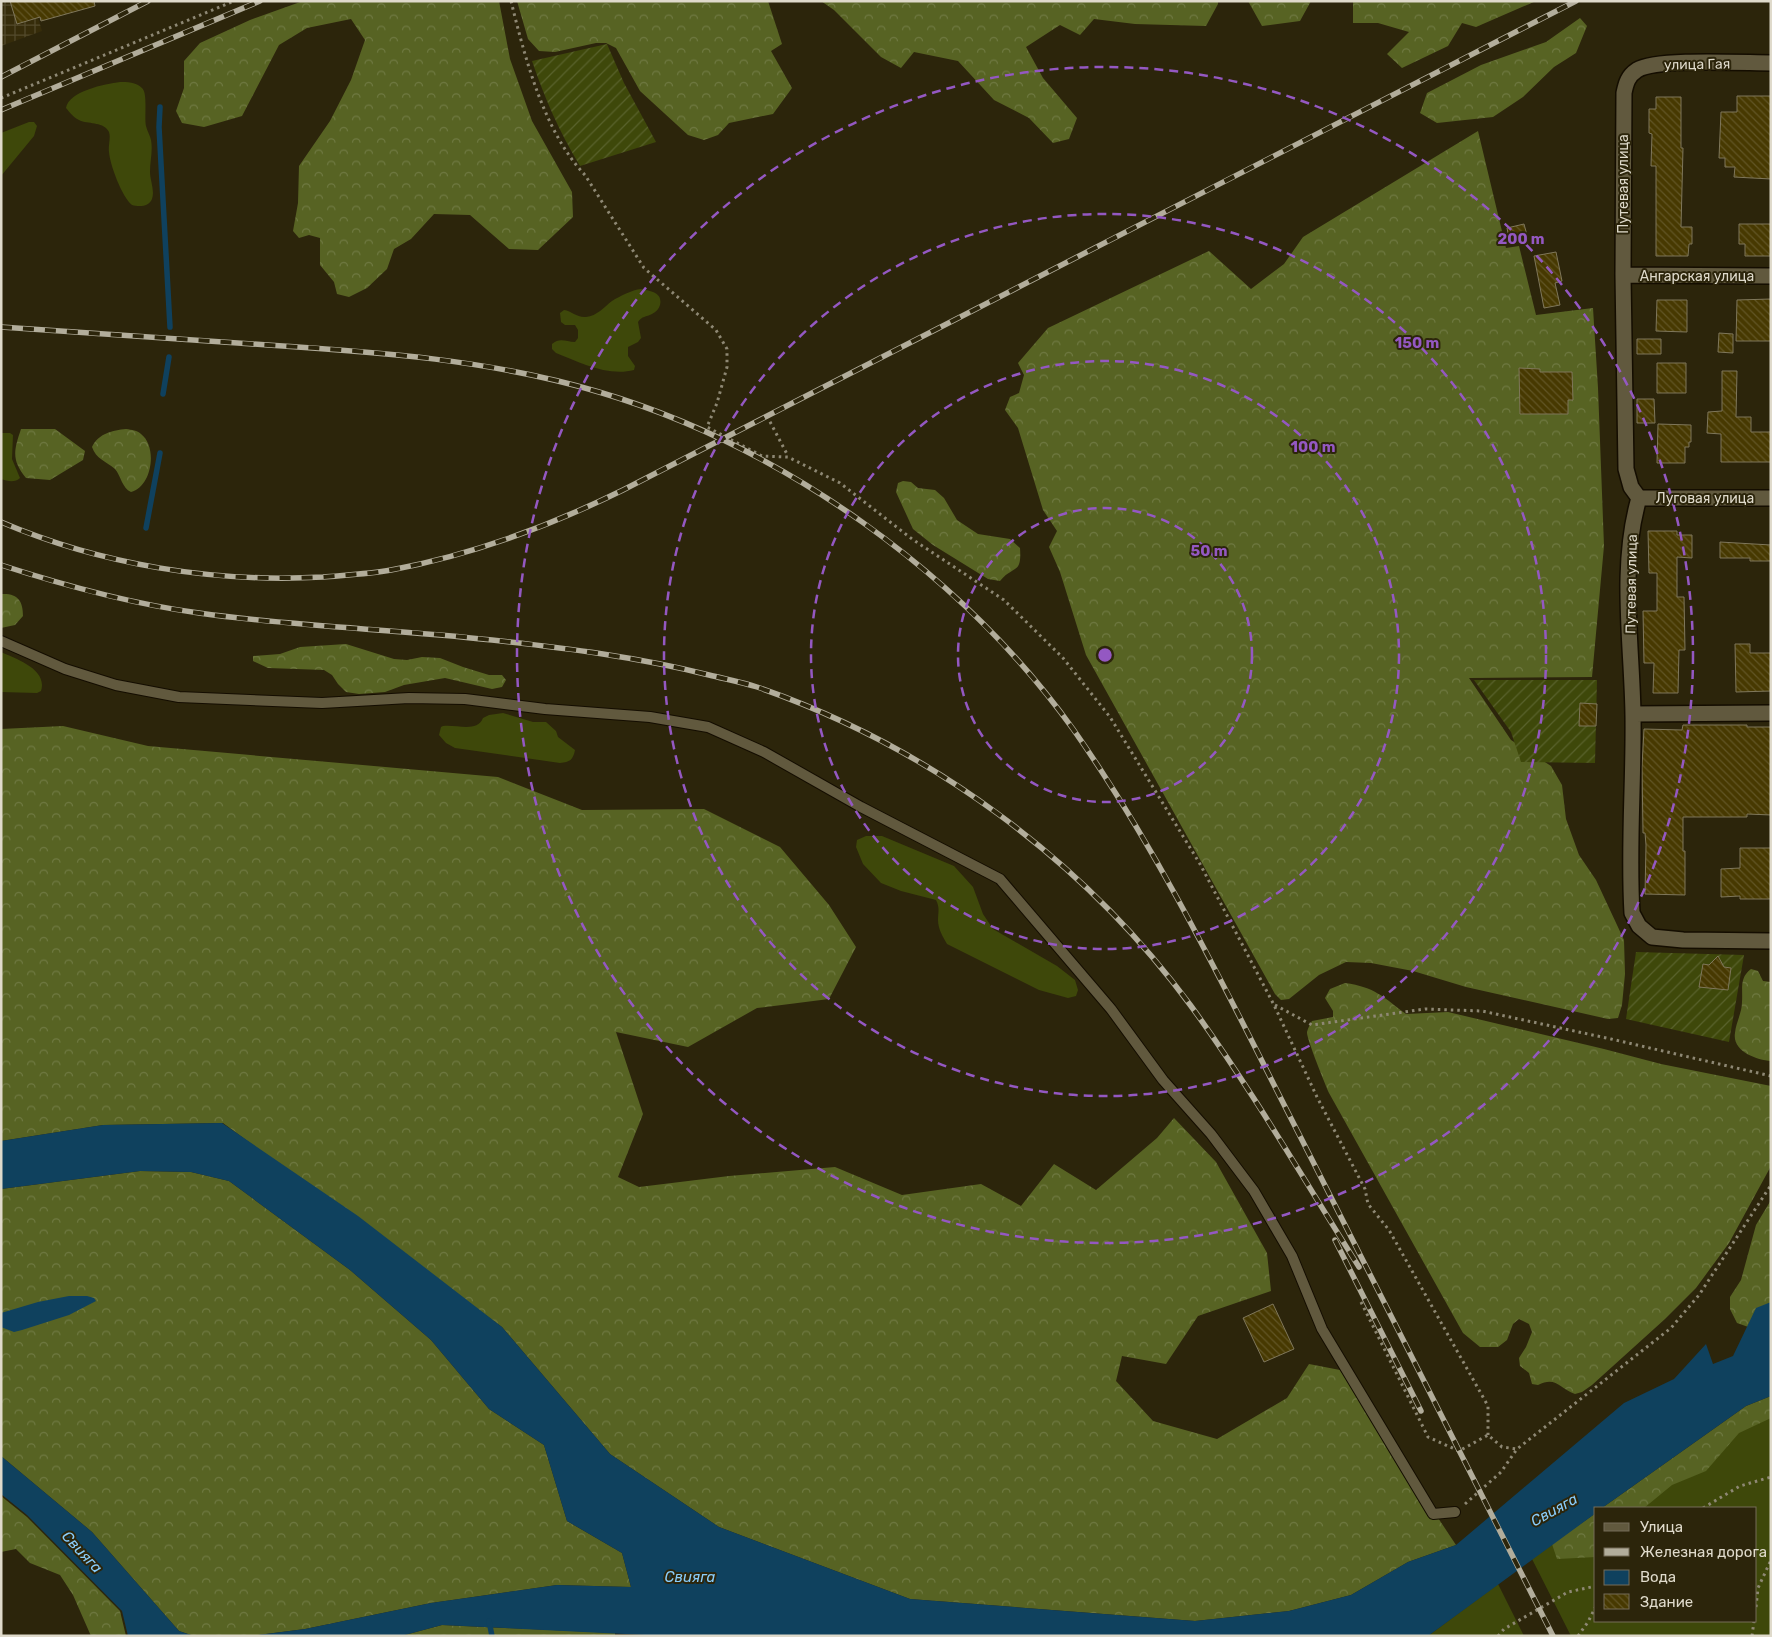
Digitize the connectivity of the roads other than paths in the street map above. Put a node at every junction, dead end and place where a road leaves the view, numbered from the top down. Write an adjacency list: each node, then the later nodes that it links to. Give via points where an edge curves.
1 (1771, 63): 2 (street, улица Гая, via 1653,65 1637,70)
2 (1627, 79): 3 (street, Путевая улица, via 1624,93)
3 (1623, 276): 4 (street, Ангарская улица); 5 (street, Путевая улица, via 1626,469 1631,487)
4 (1771, 276)
5 (1640, 498): 6 (street, Луговая улица); 9 (street, Путевая улица, via 1630,542)
6 (1771, 498)
7 (1, 641): 11 (lane, via 65,669 116,685 179,697 322,703 409,698 465,699 650,717 708,727 764,752 1000,879 1111,1009 1163,1080 1211,1134 1254,1191 1292,1256 1322,1329 1433,1514)
8 (1771, 713): 9 (street)
9 (1633, 714): 10 (street, Путевая улица, via 1632,913 1639,926 1652,937)
10 (1771, 941)
11 (1455, 1512)

